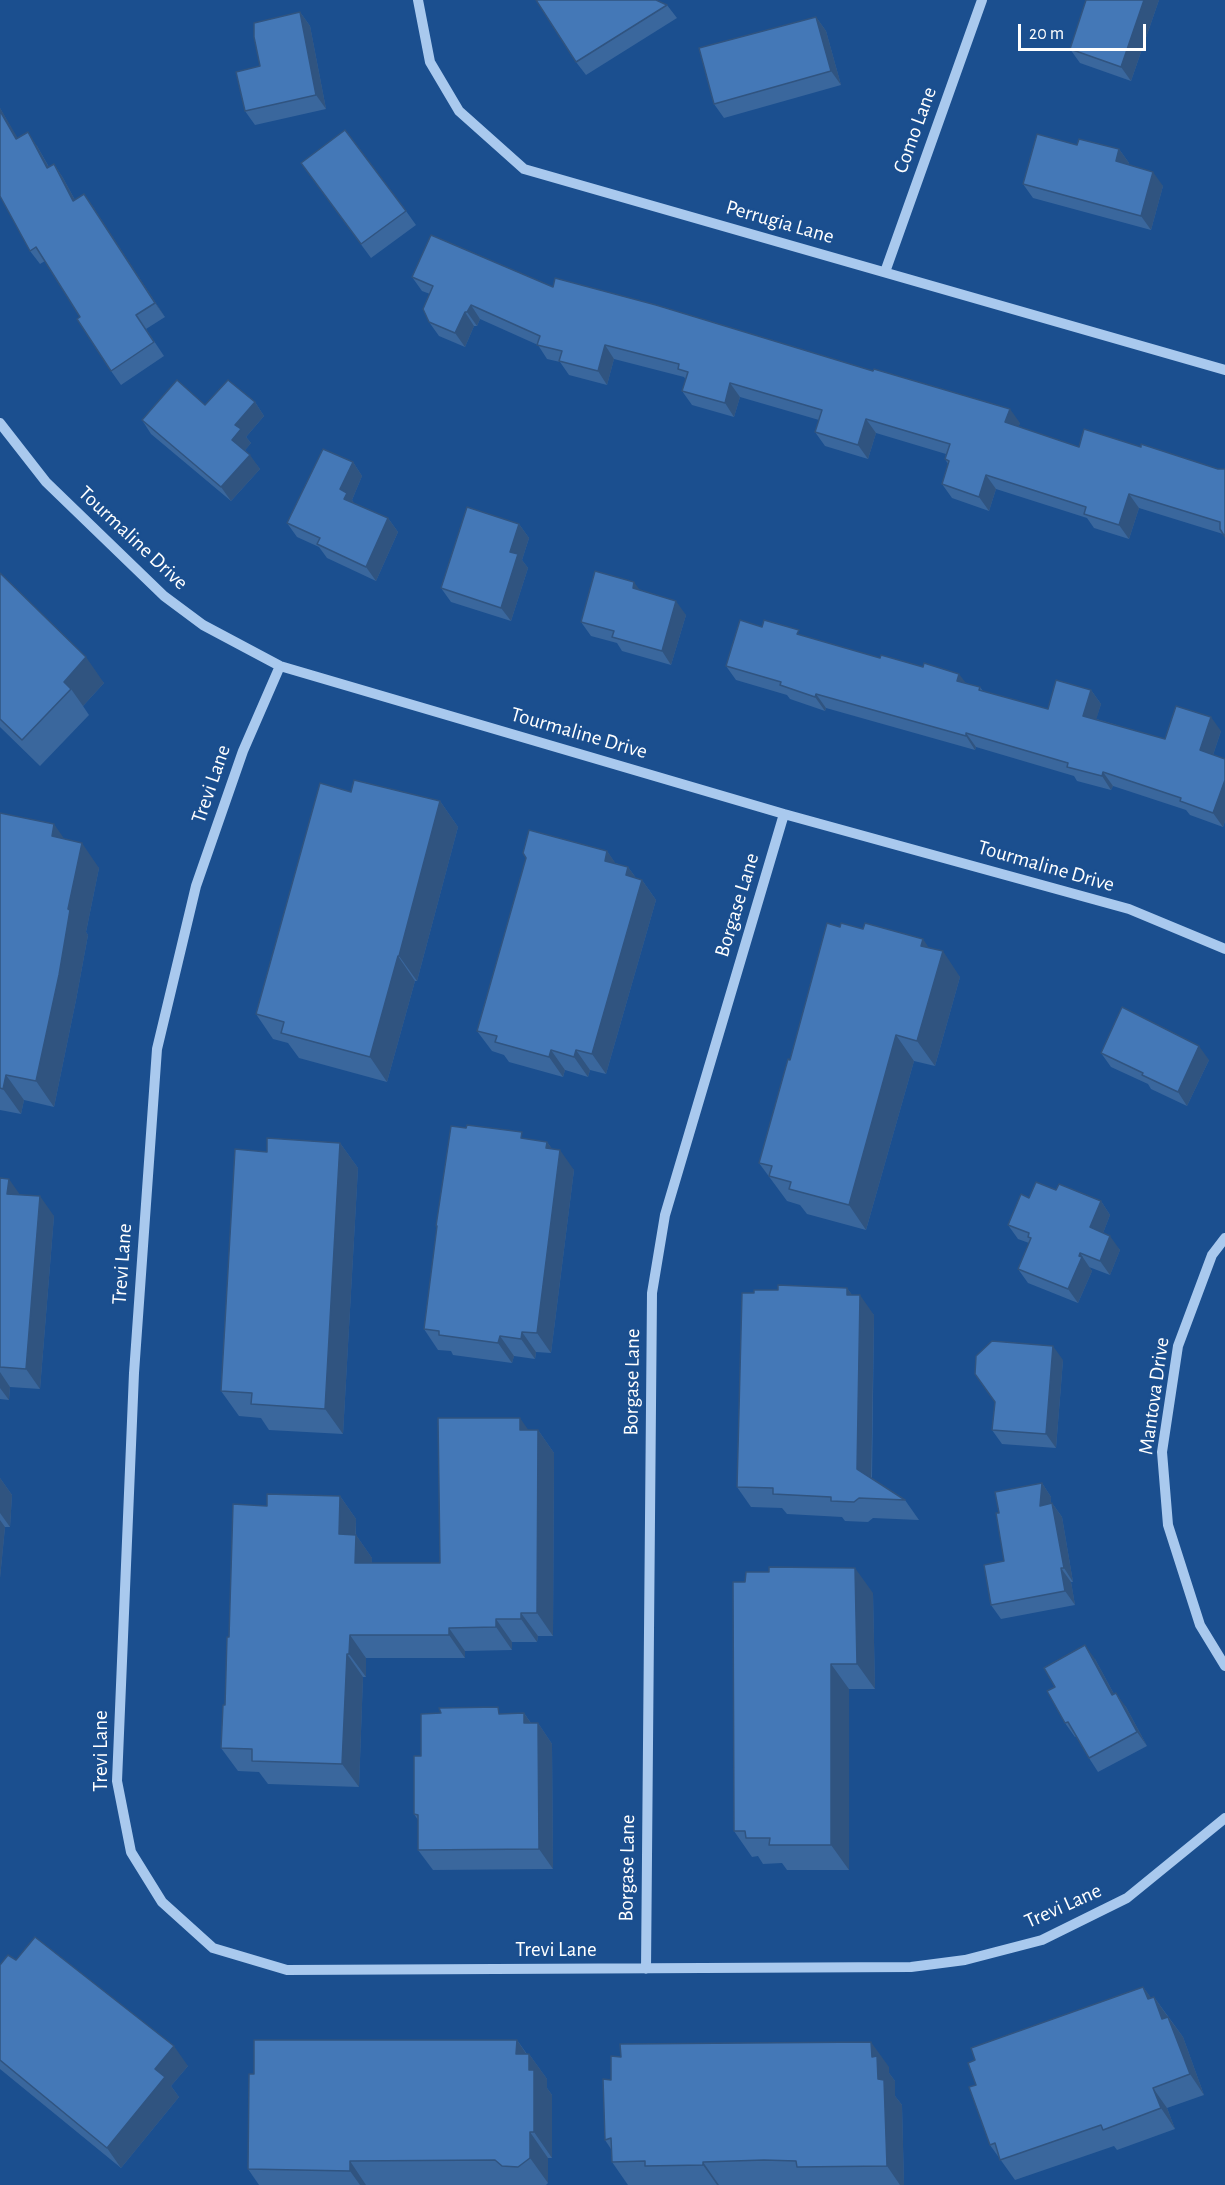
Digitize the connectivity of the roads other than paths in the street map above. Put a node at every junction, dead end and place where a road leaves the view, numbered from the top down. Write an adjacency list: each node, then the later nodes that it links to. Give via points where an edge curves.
1 (418, 0): 3 (street, Perrugia Lane, via 430,62 459,111 524,169)
2 (982, 0): 3 (street, Como Lane)
3 (885, 272): 4 (street, Perrugia Lane)
4 (1225, 370)
5 (0, 423): 6 (street, Tourmaline Drive, via 46,483 164,596 203,625)
6 (280, 666): 7 (street, Tourmaline Drive); 12 (street, Trevi Lane, via 243,751 196,885 157,1049 134,1374 117,1781 131,1852 162,1902 213,1948 287,1970)
7 (784, 814): 8 (street, Tourmaline Drive, via 1129,909); 12 (street, Borgase Lane, via 665,1215 652,1293)
8 (1225, 949)
9 (1225, 1238): 10 (street, Mantova Drive, via 1212,1255 1178,1346 1162,1452 1168,1524 1200,1625)
10 (1225, 1666)
11 (1225, 1818): 12 (street, Trevi Lane, via 1127,1898 1042,1940 965,1960 911,1967)
12 (646, 1969)

